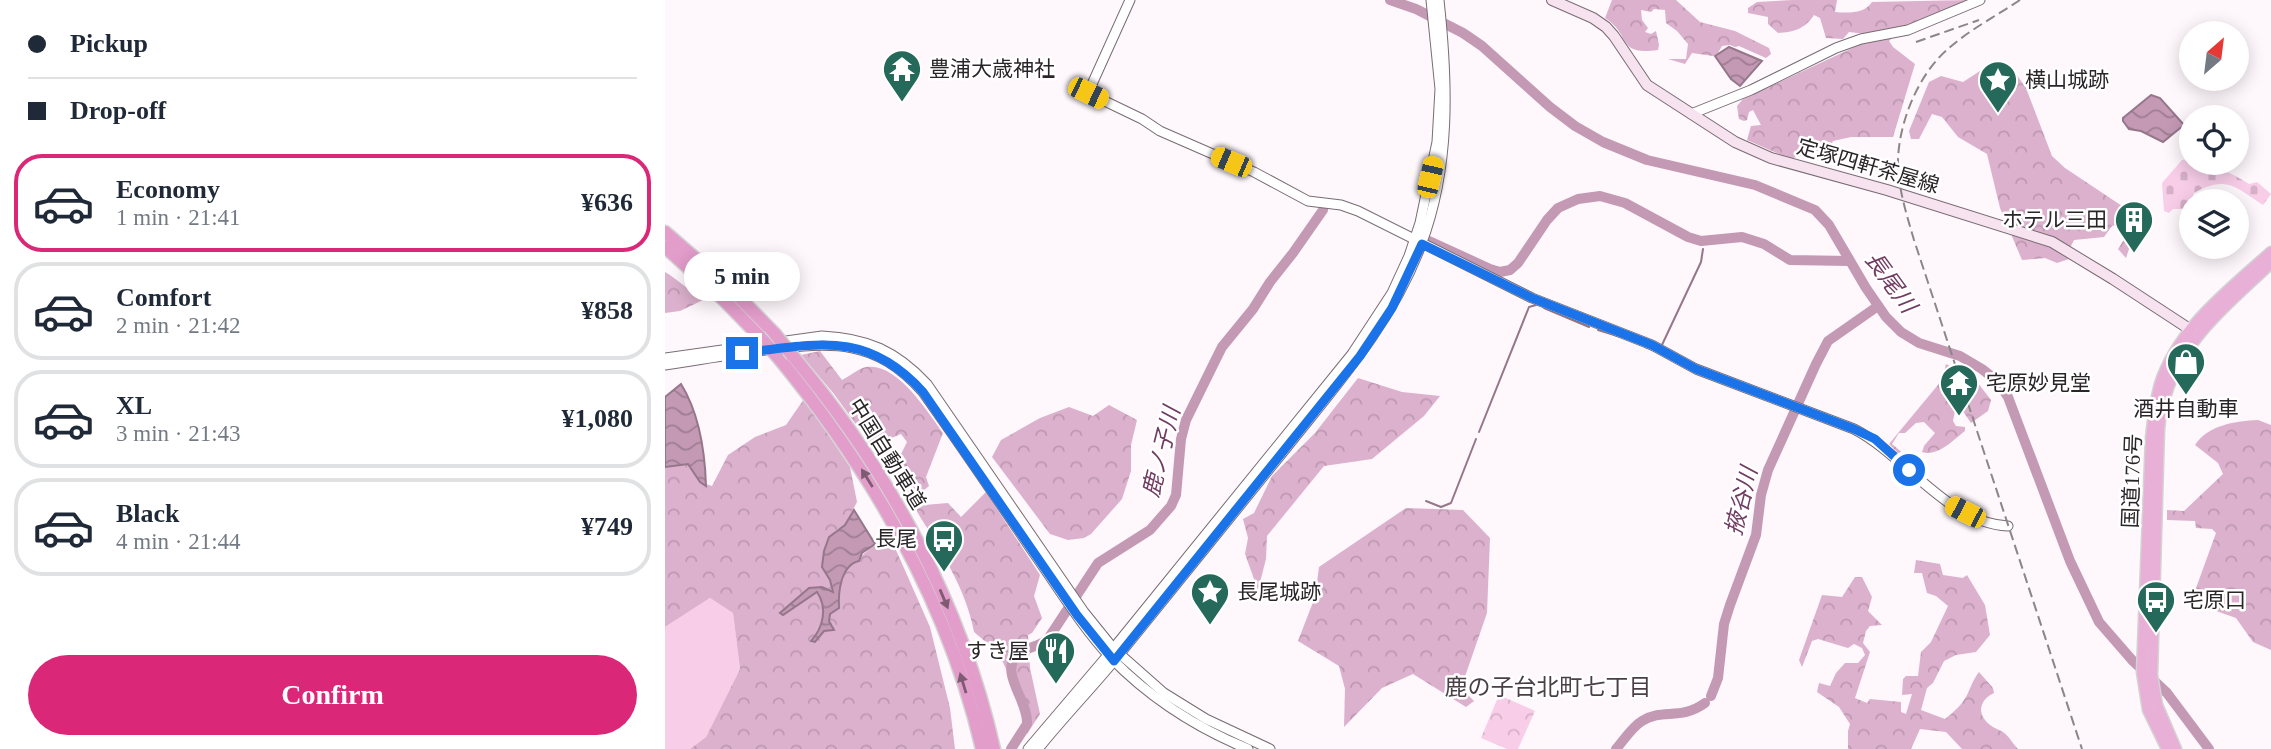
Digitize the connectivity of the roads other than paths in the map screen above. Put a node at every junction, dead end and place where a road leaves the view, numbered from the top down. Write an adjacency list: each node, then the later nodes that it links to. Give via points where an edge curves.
1 (1130, 0): 9 (street, via 1088,93 1307,201 1358,211)
2 (1431, 0): 6 (street)
3 (1439, 0): 6 (street)
4 (1552, 0): 7 (main road, 定塚四軒茶屋線, via 1605,27 1647,85)
5 (1980, 0): 7 (street, via 1908,30 1836,48)
6 (1440, 47): 9 (street, via 1437,142)
7 (1691, 114): 13 (main road, 定塚四軒茶屋線, via 1771,158 2052,242)
8 (665, 232): 21 (highway, 中国自動車道, one-way to 21, bridge, via 775,334 858,440 915,536 959,635)
9 (1418, 242): 16 (street, via 1532,298 1660,349 1696,369 1875,439 1943,501); 18 (street, via 1367,333)
10 (665, 247): 20 (highway, 中国自動車道, one-way to 10, bridge, via 948,639 905,543 848,447 759,336)
11 (2271, 252): 13 (highway, 国道176号)
12 (2271, 262): 13 (highway, 国道176号)
13 (2194, 332): 19 (highway, 国道176号, via 2165,370 2155,406)
14 (665, 358): 17 (street, via 822,337 847,337 896,356 927,384)
15 (665, 365): 17 (street, via 825,344 862,349 883,358 923,392)
16 (2008, 526)
17 (1051, 571): 18 (street)
18 (1113, 654): 22 (street); 23 (street); 24 (street, via 1148,691 1174,710); 25 (street, via 1206,719)
19 (2149, 690): 26 (highway, 国道176号, via 2153,722); 27 (highway, 国道176号)
20 (982, 749)
21 (994, 749)
22 (1028, 749)
23 (1038, 749)
24 (1248, 749)
25 (1270, 749)
26 (2167, 749)
27 (2176, 749)

